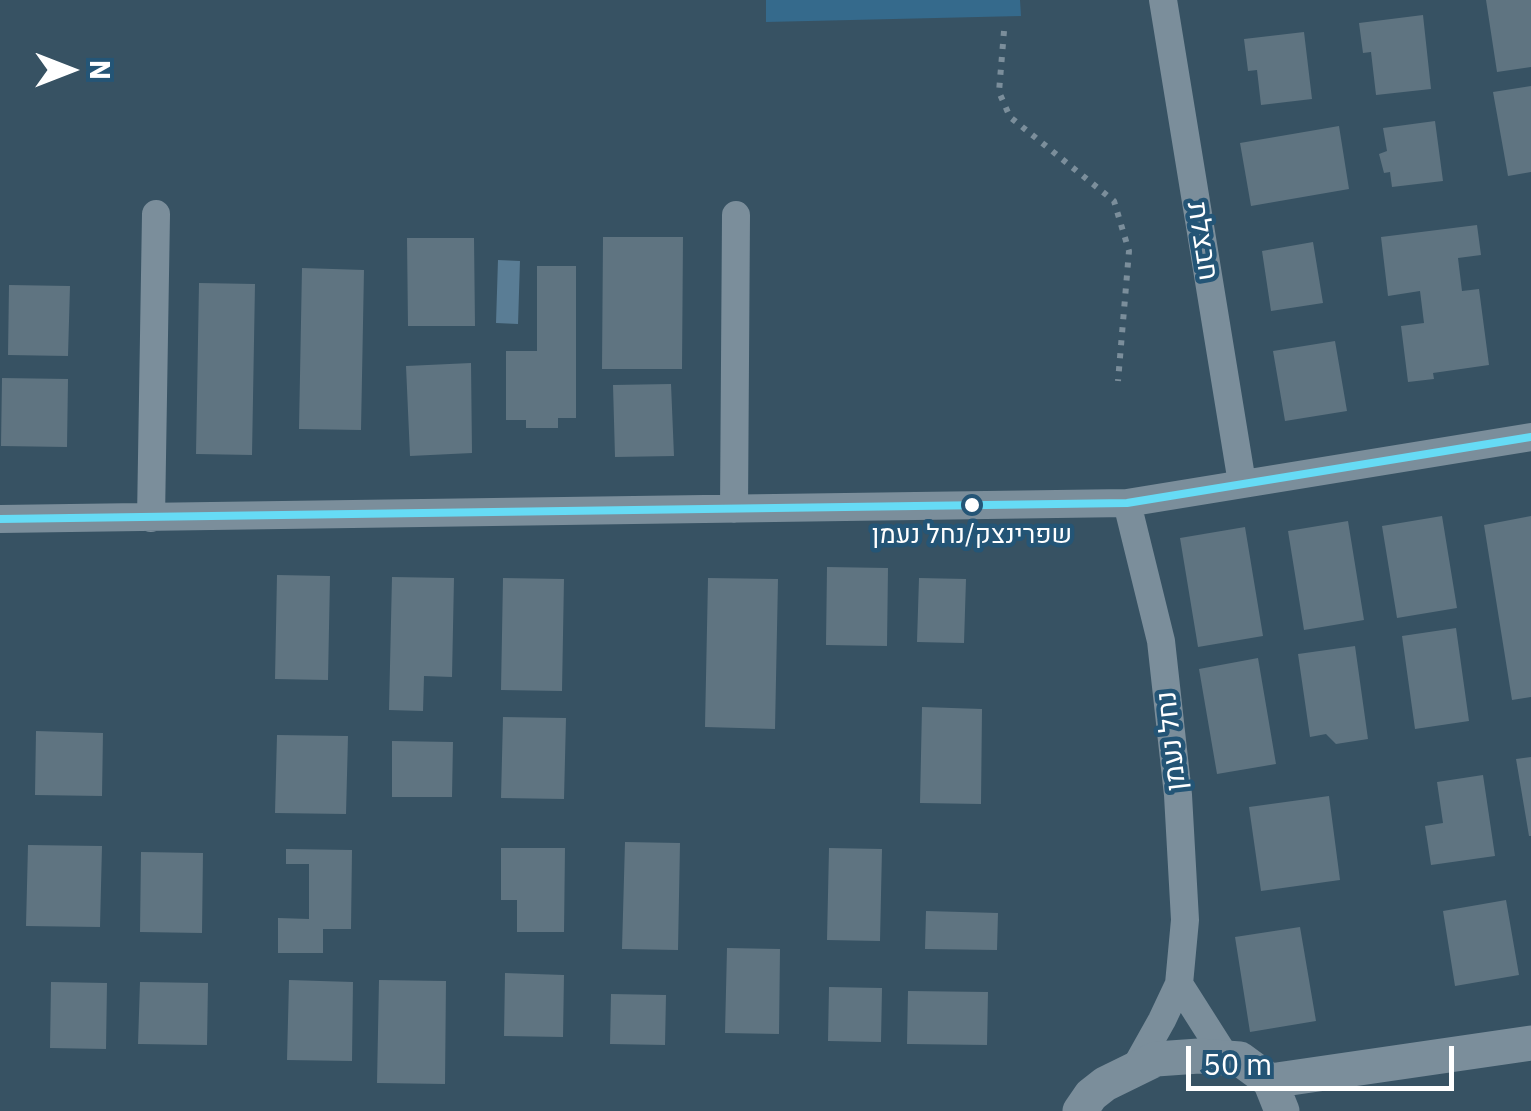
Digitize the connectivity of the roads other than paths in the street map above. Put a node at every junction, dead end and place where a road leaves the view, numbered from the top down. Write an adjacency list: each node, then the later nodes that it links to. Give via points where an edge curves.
1 (1162, 0): 5 (street, חבצלת)
2 (156, 214): 9 (street)
3 (736, 215): 7 (street)
4 (1531, 438): 5 (street)
5 (1242, 483): 6 (street)
6 (1127, 503): 7 (street); 10 (street, נחל נעמן, via 1160,641 1178,795 1185,920)
7 (734, 509): 9 (street)
8 (0, 518): 9 (street)
9 (151, 518)
10 (1179, 984): 12 (street); 13 (street, נחל נעמן)
11 (1531, 1043): 14 (street)
12 (1226, 1058): 13 (street, via 1156,1059); 14 (street, via 1240,1059)
13 (1134, 1070): 15 (street, via 1104,1084)
14 (1276, 1096)
15 (1080, 1111)

